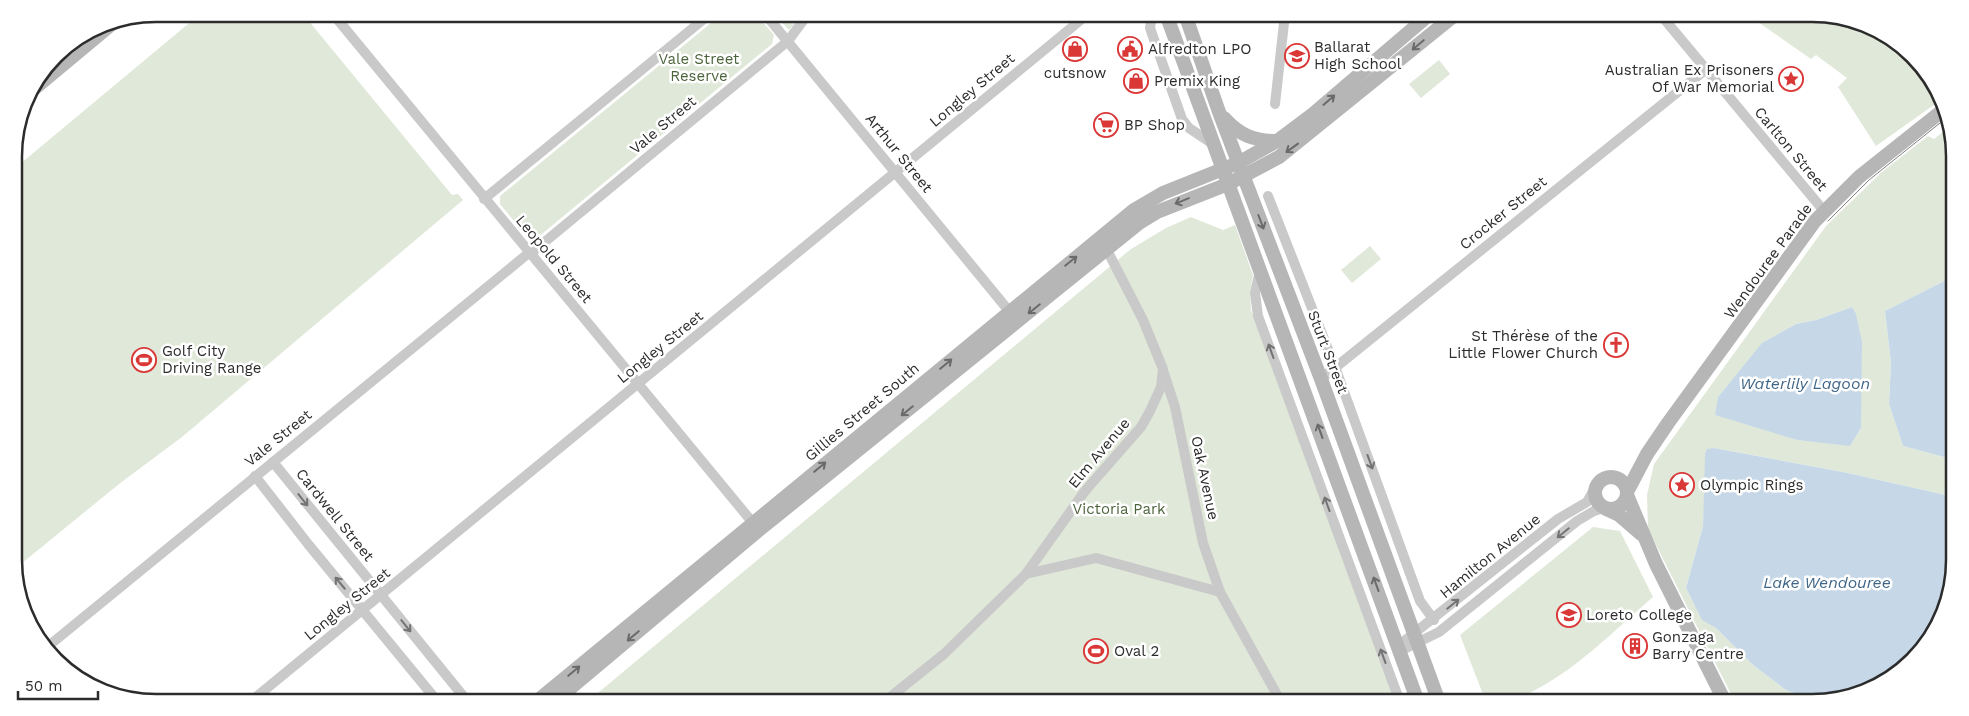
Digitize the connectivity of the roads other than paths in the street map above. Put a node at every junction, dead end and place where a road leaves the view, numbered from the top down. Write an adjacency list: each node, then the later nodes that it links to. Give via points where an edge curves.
1 (340, 22): 27 (street, Leopold Street)
2 (700, 22): 27 (street)
3 (772, 22): 14 (street, Arthur Street)
4 (802, 22): 14 (street, Vale Street)
5 (1078, 22): 24 (street, Longley Street)
6 (1150, 22): 21 (street, via 1182,119 1189,128)
7 (1169, 22): 21 (main road)
8 (1188, 22): 18 (main road, Sturt Street)
9 (1284, 22): 17 (street)
10 (1421, 22): 20 (main road, one-way to 10)
11 (1446, 22): 23 (main road, one-way to 23, via 1304,140 1279,157)
12 (1666, 22): 15 (street, Carlton Street)
13 (95, 37): 16 (main road)
14 (788, 41): 24 (street, Arthur Street); 30 (street, Vale Street)
15 (1705, 70): 28 (street, Carlton Street); 33 (street, Crocker Street)
16 (50, 76)
17 (1275, 104)
18 (1219, 112): 20 (main road, via 1229,124 1253,140); 23 (main road, Sturt Street)
19 (1939, 113): 28 (main road, Wendouree Parade, via 1883,156)
20 (1278, 141): 23 (main road)
21 (1213, 144): 22 (main road)
22 (1223, 170): 23 (main road, Gillies Street South); 25 (main road); 32 (main road, Gillies Street South, one-way to 22, via 1142,204)
23 (1241, 170): 25 (main road, Gillies Street South); 35 (main road, Sturt Street, one-way to 35)
24 (896, 174): 32 (street, Arthur Street); 36 (street, Longley Street)
25 (1228, 184): 29 (main road, Gillies Street South, one-way to 29, via 1157,212); 31 (main road)
26 (1268, 196): 33 (street, Sturt Street)
27 (484, 199): 30 (street, Leopold Street)
28 (1824, 211): 37 (main road, Wendouree Parade)
29 (1107, 250): 32 (main road, Gillies Street South, one-way to 32); 34 (street, via 1143,320)
30 (530, 253): 36 (street, Leopold Street); 38 (street, Vale Street)
31 (1260, 270): 53 (main road, one-way to 31); 55 (street, one-way to 31, via 1258,316 1255,293)
32 (1013, 317): 44 (main road, Gillies Street South)
33 (1335, 367): 35 (street, Crocker Street); 50 (street, Sturt Street, one-way to 50, via 1420,601)
34 (1163, 369): 46 (street, Elm Avenue, via 1159,391 1141,426 1086,491); 47 (street, Oak Avenue, via 1175,407 1203,542)
35 (1320, 379): 51 (main road, Sturt Street)
36 (638, 384): 44 (street, Leopold Street); 48 (street, Longley Street)
37 (1647, 454): 40 (main road, Wendouree Parade, via 1624,472); 42 (main road, Wendouree Parade)
38 (273, 462): 39 (street, Vale Street); 48 (street, Cardwell Street, one-way to 48)
39 (255, 476): 49 (street, one-way to 39); 52 (street, Vale Street)
40 (1611, 477): 41 (main road, via 1602,479); 42 (main road, via 1622,481)
41 (1596, 486): 43 (main road, via 1595,499); 50 (street, Hamilton Avenue, one-way to 41, via 1558,519 1587,502)
42 (1627, 493): 43 (main road, via 1621,506); 45 (main road)
43 (1605, 508): 45 (main road); 51 (street, Hamilton Avenue, one-way to 51, via 1577,521 1451,623)
44 (756, 527): 62 (main road, Gillies Street South, one-way to 44); 63 (main road, Gillies Street South, one-way to 63)
45 (1644, 536): 58 (main road)
46 (1026, 574): 47 (street, via 1096,558); 64 (street, Elm Avenue, via 961,639)
47 (1220, 592): 54 (street, Oak Avenue)
48 (380, 595): 49 (street, Longley Street); 61 (street, Cardwell Street, one-way to 61)
49 (362, 610): 59 (street, Longley Street); 60 (street)
50 (1434, 620): 51 (street, Hamilton Avenue)
51 (1416, 639): 53 (street, Hamilton Avenue); 57 (main road, Sturt Street)
52 (52, 643)
53 (1399, 649): 56 (main road)
54 (1276, 693)
55 (1397, 693)
56 (1415, 693)
57 (1436, 693)
58 (1721, 693)
59 (260, 694)
60 (431, 694)
61 (461, 694)
62 (546, 694)
63 (564, 694)
64 (894, 694)

